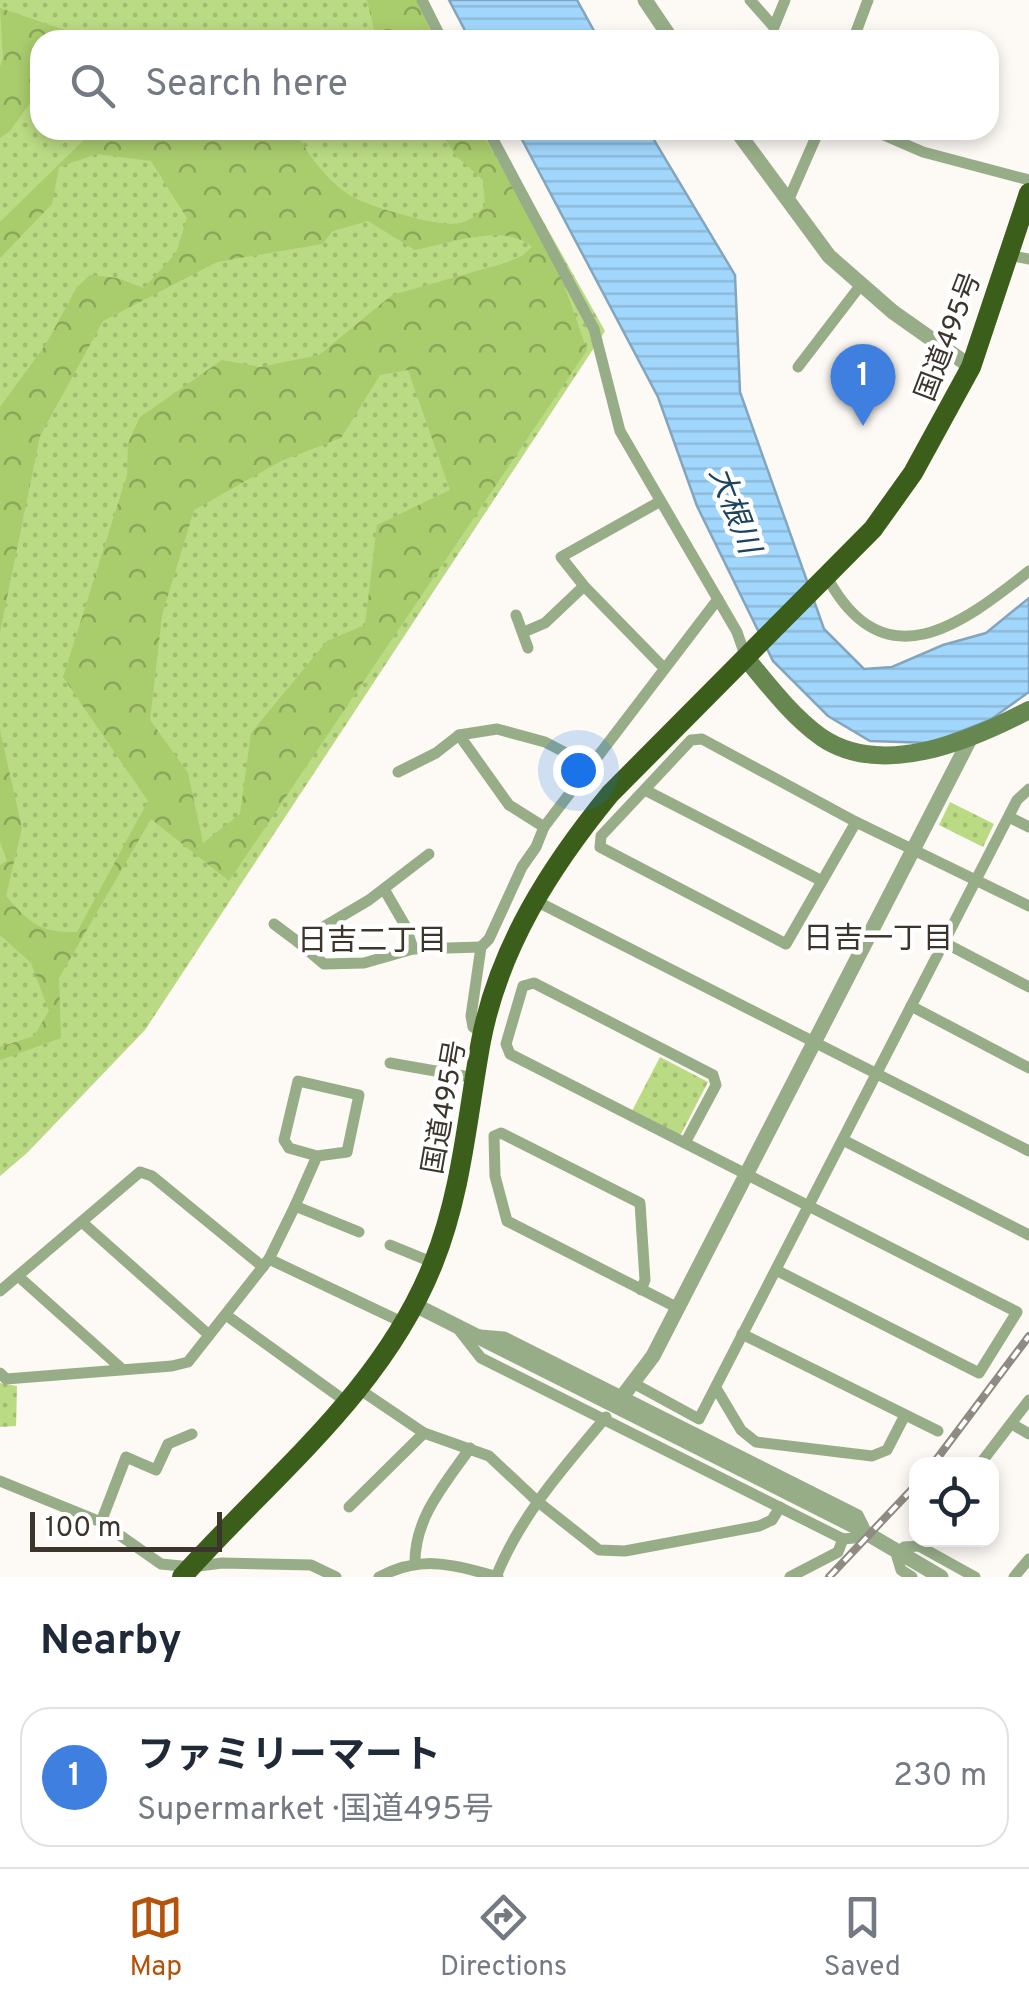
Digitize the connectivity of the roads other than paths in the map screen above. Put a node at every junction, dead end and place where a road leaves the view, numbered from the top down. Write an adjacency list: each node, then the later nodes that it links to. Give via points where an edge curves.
1 (422, 0): 7 (street)
2 (644, 0): 8 (street)
3 (750, 0): 6 (street)
4 (785, 0): 6 (street)
5 (868, 0): 10 (street)
6 (774, 27): 9 (street)
7 (437, 30)
8 (665, 30)
9 (773, 30)
10 (858, 30)
11 (493, 140): 22 (street, via 594,329 620,431)
12 (743, 140): 17 (street)
13 (815, 140): 17 (street)
14 (895, 140): 15 (street)
15 (1029, 180)
16 (1029, 194): 18 (highway, 国道495号)
17 (788, 201): 19 (street)
18 (1018, 257): 21 (highway, 国道495号)
19 (860, 286): 20 (street); 21 (street)
20 (798, 366)
21 (971, 367): 24 (highway, 国道495号, via 913,472 873,529)
22 (659, 502): 25 (street, via 562,557); 26 (street)
23 (1029, 571): 24 (street, via 962,621 923,636 888,633 860,620)
24 (824, 579): 30 (highway, 国道495号)
25 (584, 586): 28 (street, via 545,623); 31 (street)
26 (718, 599): 30 (street); 31 (street)
27 (516, 615): 28 (street)
28 (524, 632): 29 (street)
29 (528, 648)
30 (751, 652): 34 (main road, via 809,728 841,748 906,754); 47 (highway, 国道495号, via 610,794)
31 (663, 666): 35 (street)
32 (1029, 710): 34 (main road)
33 (459, 735): 35 (street, via 497,729 545,742); 36 (street); 41 (street, via 509,806)
34 (970, 740): 43 (street)
35 (588, 765): 41 (street)
36 (398, 772)
37 (1029, 788): 39 (street)
38 (644, 790): 40 (street, via 691,740 702,739); 48 (street); 48 (street, via 601,836 600,847 786,944)
39 (1009, 817): 42 (street); 46 (street)
40 (856, 822): 43 (street); 48 (street)
41 (544, 827): 45 (street)
42 (1029, 827)
43 (914, 849): 46 (street); 60 (street)
44 (430, 854): 49 (street)
45 (522, 867): 47 (street); 55 (street)
46 (976, 880): 51 (street); 54 (street)
47 (546, 881): 50 (highway, 国道495号)
48 (822, 881)
49 (384, 889): 53 (street); 56 (street)
50 (534, 900): 59 (highway, 国道495号, via 505,961); 60 (street)
51 (1029, 906)
52 (274, 924): 53 (street)
53 (298, 942): 56 (street, via 324,964 364,963)
54 (944, 943): 57 (street); 58 (street)
55 (481, 947): 56 (street); 59 (street, via 472,1016 473,1027)
56 (412, 949)
57 (1029, 987)
58 (911, 1006): 62 (street); 63 (street)
59 (483, 1032): 64 (highway, 国道495号)
60 (815, 1043): 63 (street); 69 (street)
61 (390, 1064): 64 (street)
62 (1029, 1068)
63 (877, 1074): 65 (street); 67 (street)
64 (475, 1078): 77 (highway, 国道495号, via 455,1199)
65 (843, 1140): 71 (street); 74 (street)
66 (685, 1142): 66 (street, via 510,1054 506,1044 522,986 534,983 713,1075 716,1085); 69 (street)
67 (1029, 1151)
68 (317, 1156): 68 (street, via 347,1152 358,1095 298,1082 284,1140 289,1148); 70 (street)
69 (747, 1176): 71 (street); 82 (street)
70 (295, 1206): 73 (street); 76 (street)
71 (808, 1206): 78 (street); 78 (street, via 1017,1312 980,1373)
72 (83, 1222): 76 (street, via 140,1172); 79 (street); 87 (street)
73 (360, 1232)
74 (1029, 1235)
75 (390, 1245): 77 (street)
76 (266, 1263): 83 (street); 84 (street)
77 (434, 1263): 83 (highway, 国道495号)
78 (776, 1270): 86 (street)
79 (18, 1276): 81 (street); 88 (street)
80 (641, 1290): 80 (street, via 507,1222 494,1136 500,1133 640,1203); 82 (street)
81 (0, 1291)
82 (678, 1308): 90 (street)
83 (409, 1314): 85 (street); 92 (highway, 国道495号)
84 (226, 1315): 87 (street); 92 (street)
85 (464, 1331): 93 (street, via 504,1336); 96 (street, via 480,1358); 121 (street, via 870,1534)
86 (742, 1334): 91 (street); 95 (street)
87 (209, 1335): 88 (street, via 188,1362)
88 (122, 1369): 89 (street, via 6,1379)
89 (0, 1373)
90 (633, 1383): 91 (street, via 698,1419); 93 (street)
91 (716, 1388): 95 (street, via 741,1430 756,1442 778,1446 872,1456 887,1450)
92 (353, 1396): 100 (street); 115 (highway, 国道495号)
93 (622, 1397): 96 (street); 109 (street, via 858,1516 864,1526 859,1535)
94 (1029, 1400): 97 (street)
95 (904, 1414): 98 (street)
96 (604, 1419): 105 (street); 107 (street)
97 (1012, 1424): 101 (street); 103 (street)
98 (938, 1431)
99 (192, 1434): 108 (street, via 168,1444 156,1470 126,1457)
100 (424, 1434): 102 (street); 106 (street)
101 (1029, 1434)
102 (470, 1448): 105 (street, via 490,1456); 113 (street, via 421,1524)
103 (986, 1457)
104 (0, 1481): 108 (street)
105 (537, 1500): 107 (street, via 599,1550 759,1526); 118 (street)
106 (349, 1506)
107 (780, 1508): 109 (street)
108 (101, 1522): 115 (street, via 161,1564)
109 (843, 1538): 119 (street, via 838,1552)
110 (909, 1546): 120 (street, via 897,1558)
111 (926, 1547): 122 (street)
112 (1029, 1559): 123 (street)
113 (416, 1562): 117 (street); 118 (street)
114 (286, 1571): 115 (street, via 222,1563); 116 (street, via 311,1565)
115 (186, 1572)
116 (336, 1577)
117 (379, 1577)
118 (497, 1577)
119 (790, 1577)
120 (912, 1577)
121 (941, 1577)
122 (975, 1577)
123 (1014, 1577)

